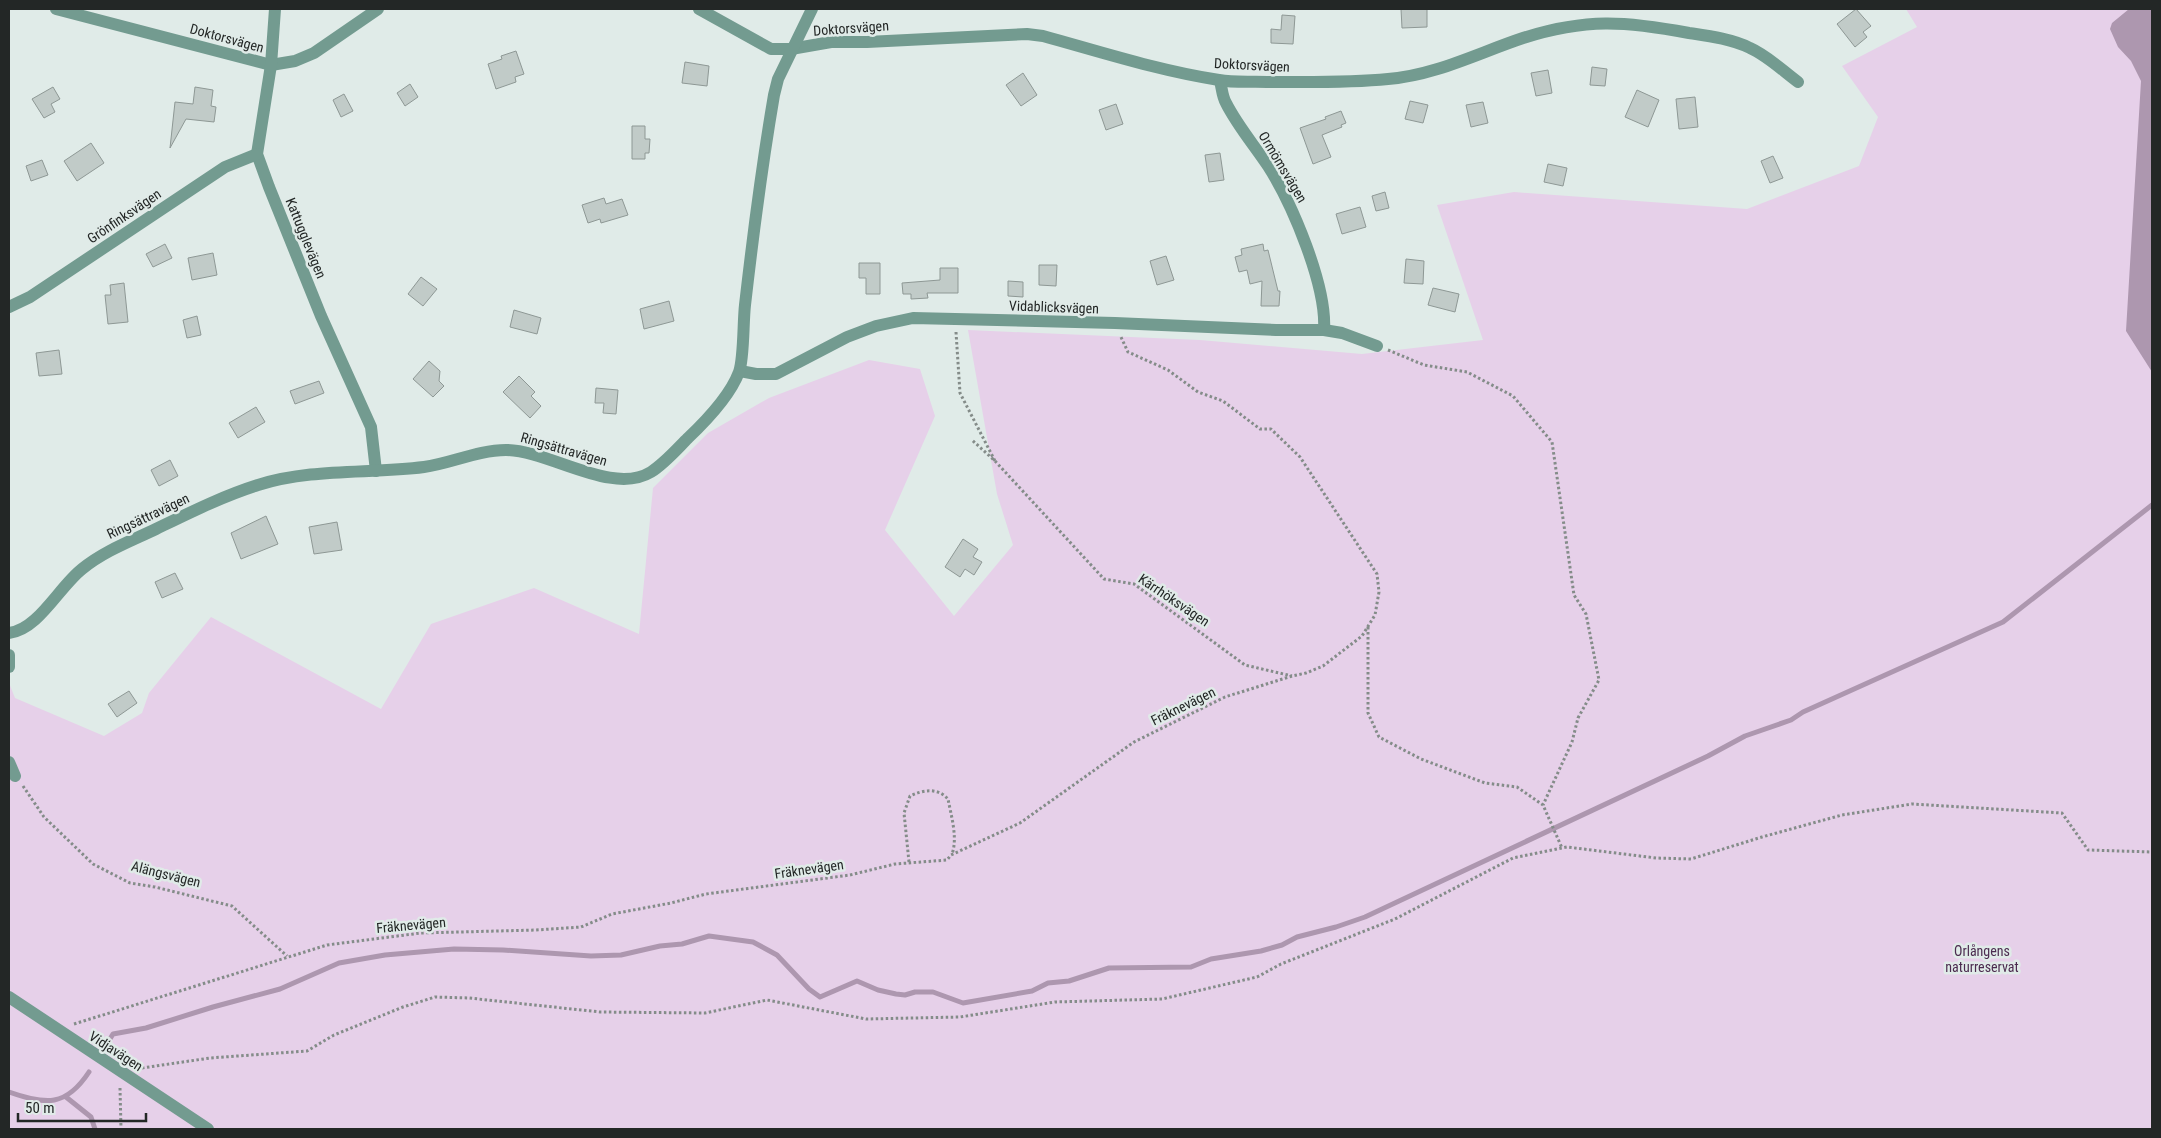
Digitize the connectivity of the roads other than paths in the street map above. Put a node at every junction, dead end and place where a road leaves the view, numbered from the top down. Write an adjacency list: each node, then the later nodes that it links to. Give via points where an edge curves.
1 (56, 9): 7 (street, Doktorsvägen)
2 (275, 9): 7 (street, Kattugglevägen)
3 (378, 9): 7 (street, Doktorsvägen, via 314,53 295,61)
4 (699, 9): 6 (street, Doktorsvägen, via 771,49)
5 (812, 9): 6 (street, Ringsättravägen)
6 (791, 49): 8 (street, Doktorsvägen, via 831,42 1027,34); 14 (street, Ringsättravägen, via 778,79 769,125 744,308)
7 (271, 65): 10 (street, Kattugglevägen)
8 (1220, 81): 9 (street, Doktorsvägen, via 1389,79 1422,74 1554,29 1616,23 1703,35 1750,48); 12 (street, Ormömsvägen, via 1225,101 1268,166 1295,219 1317,280 1325,316)
9 (1798, 82)
10 (257, 154): 11 (street, Grönfinksvägen, via 225,167 30,298); 15 (street, Kattugglevägen, via 370,426)
11 (9, 307)
12 (1324, 330): 13 (street, Vidablicksvägen); 14 (street, Vidablicksvägen, via 912,318 892,321 847,338 776,374)
13 (1377, 346)
14 (740, 371): 15 (street, Ringsättravägen, via 720,404 699,428 644,475 607,477 531,453 508,450 486,452 433,466)
15 (376, 471): 16 (street, Ringsättravägen, via 307,476 261,484 191,512 95,559 60,589 33,623)
16 (9, 633)
17 (9, 655): 18 (street)
18 (9, 668)
19 (9, 762): 20 (street)
20 (15, 776)
21 (9, 997): 22 (street, Vidjavägen)
22 (208, 1129)

